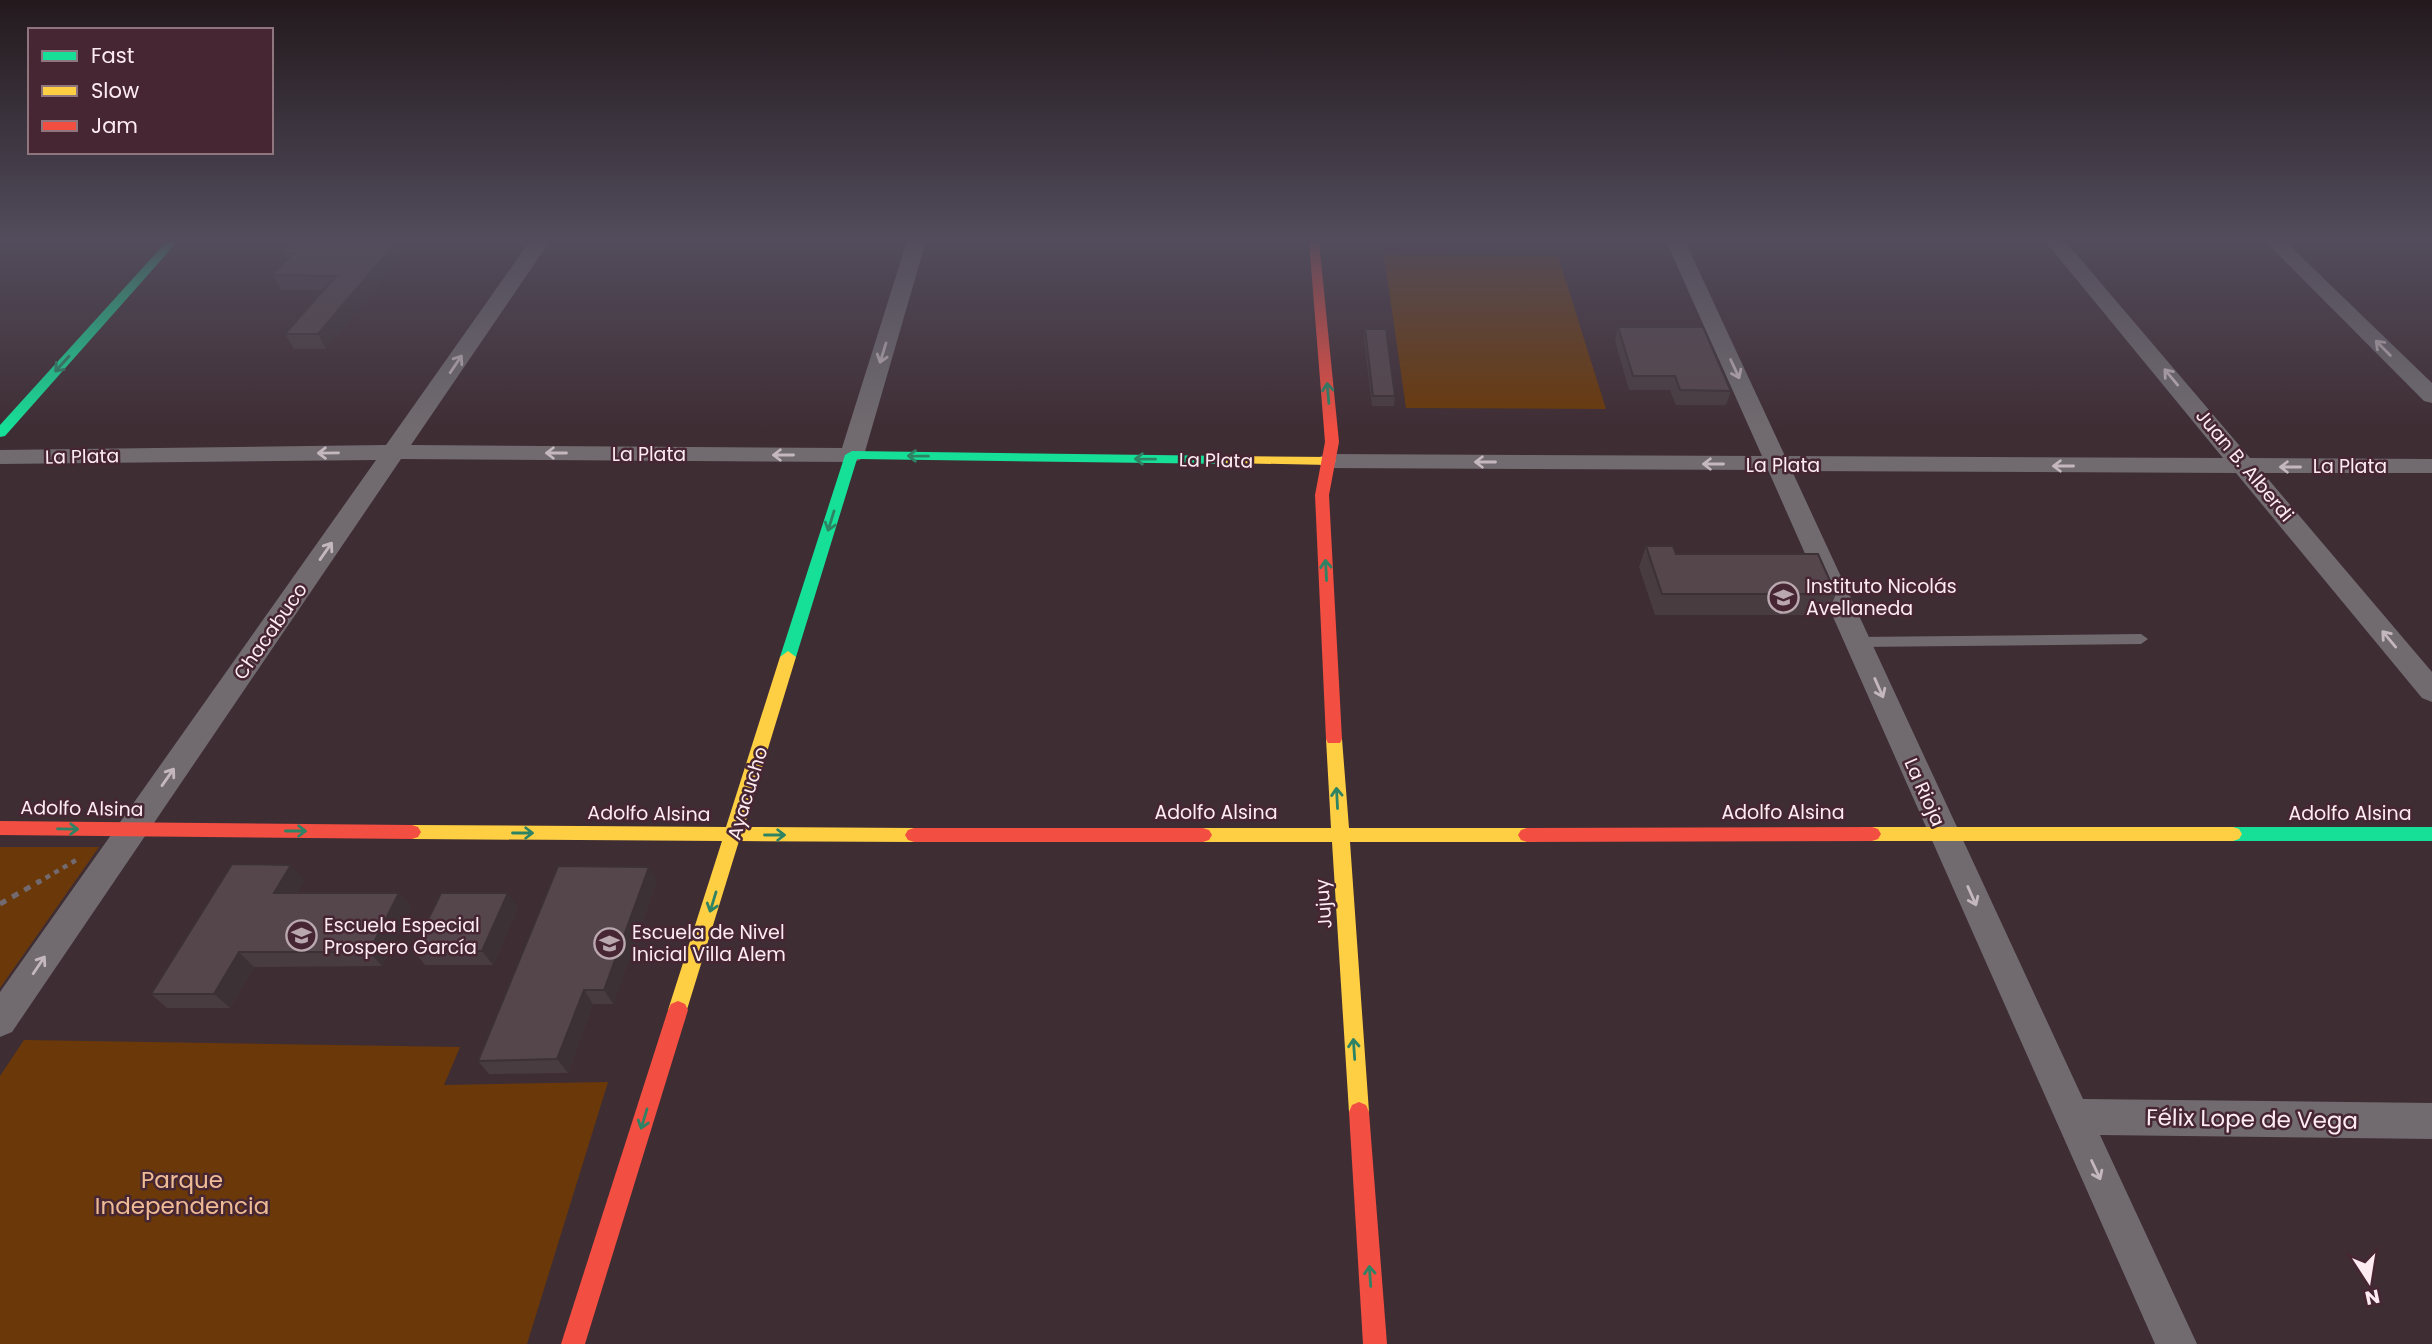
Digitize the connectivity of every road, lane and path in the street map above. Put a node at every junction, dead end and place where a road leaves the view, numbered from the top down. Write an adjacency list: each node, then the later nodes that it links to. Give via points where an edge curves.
1 (116, 304): 9 (main road, one-way to 9)
2 (497, 304): 10 (street, Chacabuco, one-way to 2)
3 (898, 304): 11 (street, Ayacucho, one-way to 11)
4 (1320, 304): 12 (main road, Jujuy, one-way to 4, via 1332,442)
5 (1704, 304): 14 (street, La Rioja, one-way to 14)
6 (2109, 304): 16 (street, Juan B. Alberdi, one-way to 6)
7 (2338, 304): 8 (street, one-way to 7)
8 (2432, 396)
9 (0, 433)
10 (396, 452): 11 (street, La Plata, one-way to 10); 13 (street, La Plata, one-way to 13); 21 (street, Chacabuco, one-way to 10)
11 (852, 456): 12 (main road, La Plata, one-way to 11); 25 (main road, Ayacucho, one-way to 25)
12 (1317, 456): 14 (street, La Plata, one-way to 12); 23 (main road, Jujuy, one-way to 12)
13 (0, 457)
14 (1779, 465): 16 (street, La Plata, one-way to 14); 18 (street, La Rioja)
15 (2432, 466): 16 (street, La Plata, one-way to 16)
16 (2247, 467): 19 (street, Juan B. Alberdi, one-way to 16)
17 (2141, 639): 18 (lane)
18 (1858, 642): 22 (street, La Rioja, one-way to 22)
19 (2432, 691)
20 (0, 828): 21 (main road, Adolfo Alsina, one-way to 21)
21 (131, 830): 25 (main road, Adolfo Alsina, one-way to 25); 28 (street, Chacabuco, one-way to 21)
22 (1943, 832): 23 (main road, Adolfo Alsina); 24 (main road, Adolfo Alsina); 29 (street, La Rioja, one-way to 29)
23 (1339, 833): 25 (main road, Adolfo Alsina, one-way to 23); 32 (main road, Jujuy, one-way to 23)
24 (2432, 834)
25 (734, 835): 31 (main road, Ayacucho, one-way to 31)
26 (88, 853): 27 (path)
27 (0, 904)
28 (0, 1021)
29 (2072, 1117): 30 (street, Félix Lope de Vega); 33 (street, La Rioja, one-way to 33)
30 (2432, 1121)
31 (573, 1344)
32 (1375, 1344)
33 (2176, 1344)

